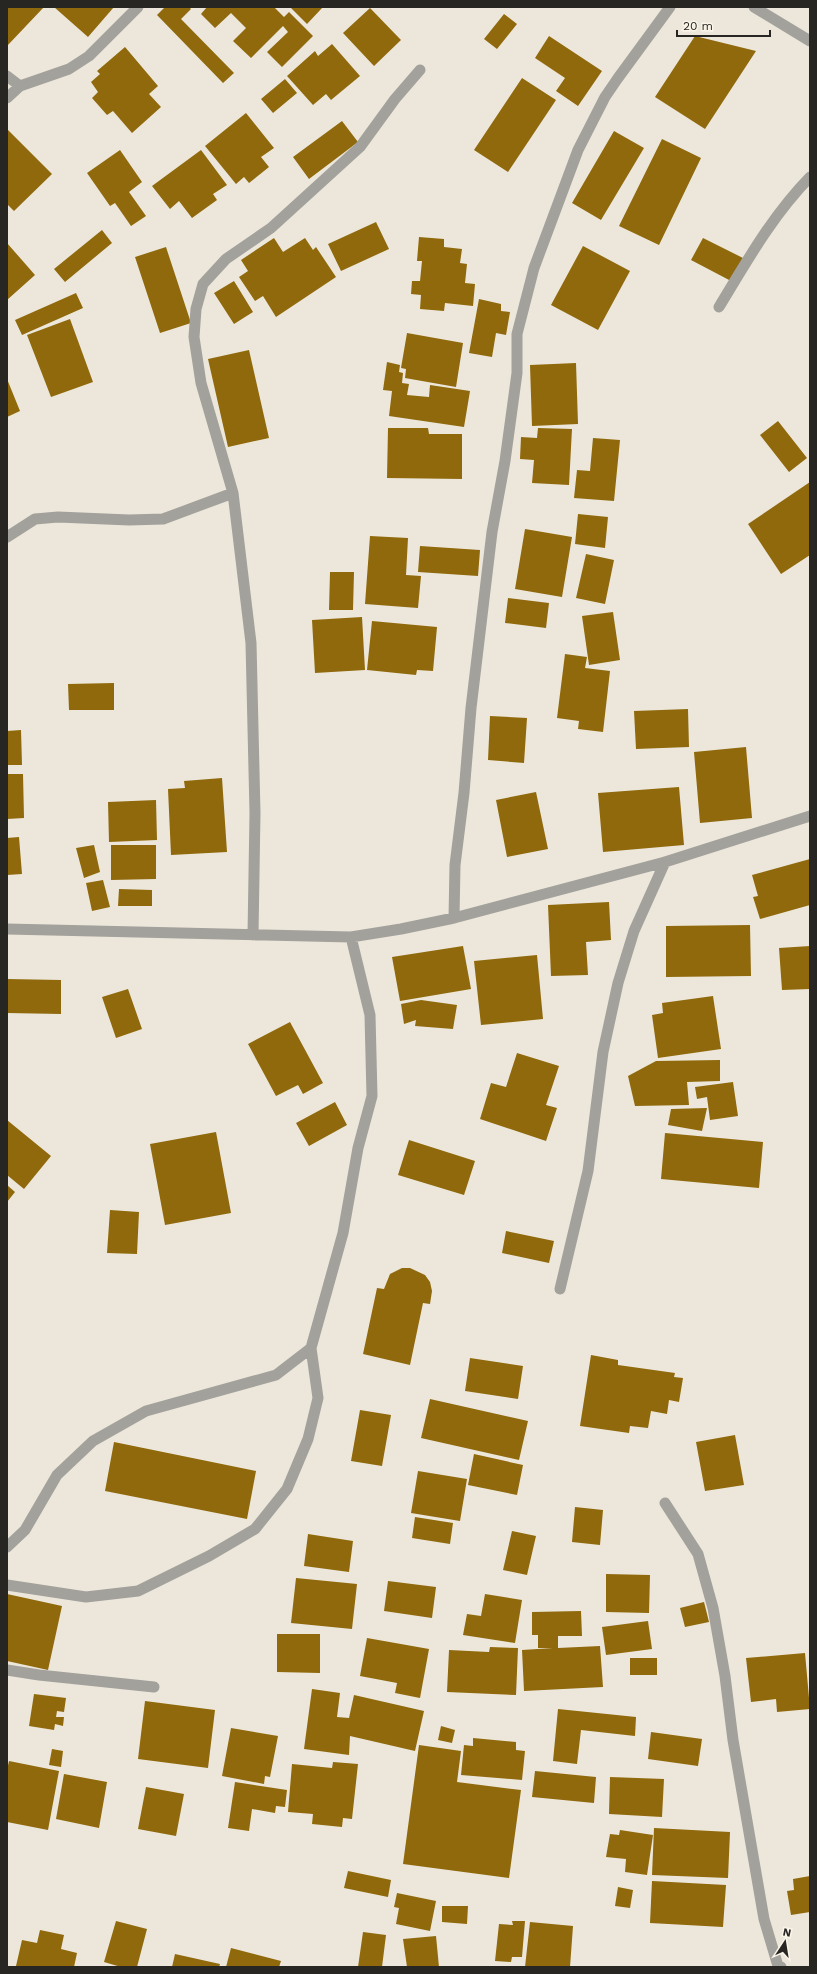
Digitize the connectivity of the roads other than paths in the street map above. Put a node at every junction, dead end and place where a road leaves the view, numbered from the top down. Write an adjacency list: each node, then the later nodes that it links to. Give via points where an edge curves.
1 (138, 7): 7 (street, via 89,56 69,69)
2 (670, 7): 15 (street, via 605,97 578,150 534,268 517,334 517,373 492,532 471,708 455,865)
3 (754, 7): 4 (street)
4 (810, 42)
5 (420, 70): 11 (street, via 395,99 360,148 271,228 226,259 203,284 196,309 194,337 201,383)
6 (7, 76): 7 (street)
7 (20, 86): 8 (street)
8 (7, 98)
9 (810, 177): 10 (street, via 764,232)
10 (719, 307)
11 (233, 493): 12 (street, via 163,519 35,519); 17 (street, via 251,643 255,813)
12 (7, 537)
13 (810, 816): 14 (street)
14 (665, 862): 15 (street); 19 (street, via 634,931 618,983 603,1052 588,1171)
15 (454, 918): 18 (street)
16 (7, 929): 17 (street)
17 (252, 935): 18 (street)
18 (351, 937): 20 (street, via 370,1015 372,1096 358,1148 343,1233)
19 (560, 1289)
20 (311, 1348): 22 (street, via 276,1374 146,1411 93,1441 58,1475 26,1530); 23 (street, via 318,1398 308,1439 287,1489 255,1529 209,1556 138,1591 86,1597)
21 (665, 1503): 26 (street, via 698,1554 713,1608 764,1918 778,1966)
22 (7, 1547)
23 (7, 1585)
24 (7, 1670): 25 (street)
25 (154, 1687)
26 (781, 1967)

